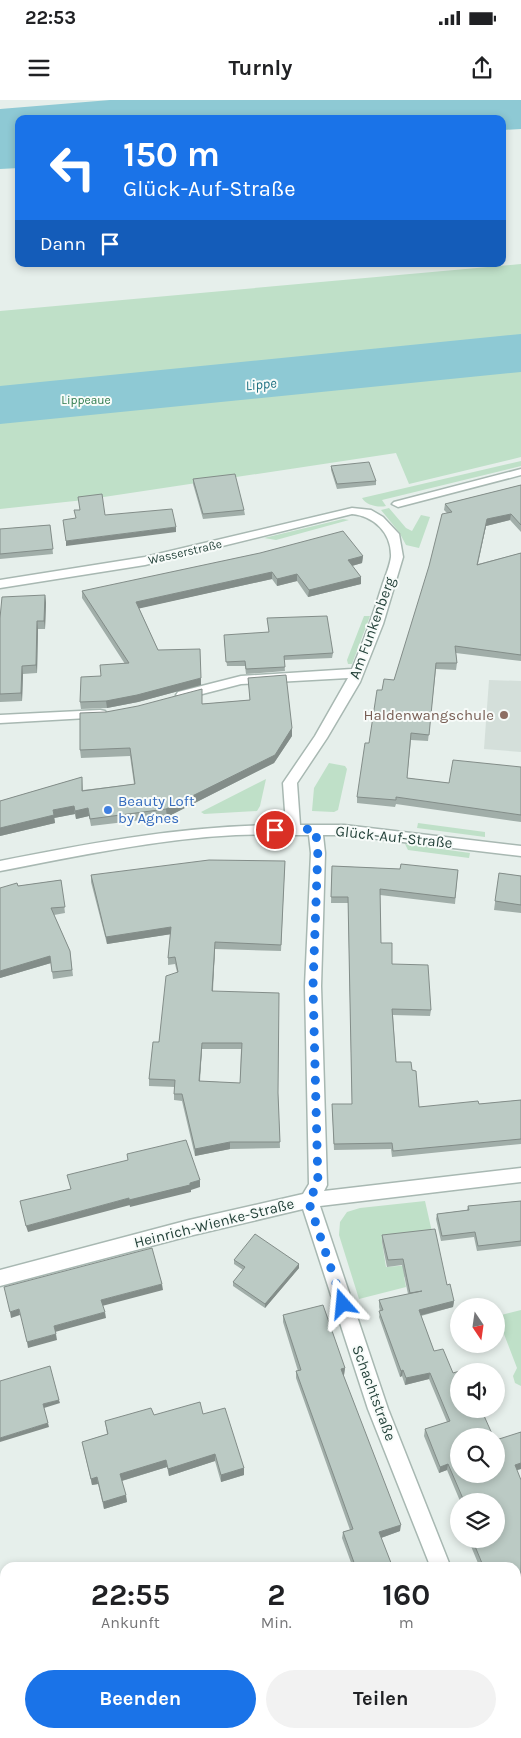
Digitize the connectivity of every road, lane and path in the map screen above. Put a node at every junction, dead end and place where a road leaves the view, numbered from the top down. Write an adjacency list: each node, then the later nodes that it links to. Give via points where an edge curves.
1 (521, 472): 2 (street)
2 (398, 504)
3 (367, 512): 4 (street, Wasserstraße, via 352,512 145,561); 5 (street, Am Funkenberg, via 393,534 397,557 377,624)
4 (0, 584)
5 (356, 673): 6 (street, via 261,677); 9 (street, Am Funkenberg, via 320,738 290,783)
6 (175, 698)
7 (115, 712): 8 (street)
8 (0, 719)
9 (294, 829): 10 (street, Glück-Auf-Straße); 12 (street, Glück-Auf-Straße, via 162,837)
10 (315, 829): 11 (street, Glück-Auf-Straße); 14 (street, via 318,853 313,986 318,1185)
11 (521, 851)
12 (0, 866)
13 (521, 1175): 14 (street, Heinrich-Wienke-Straße)
14 (308, 1200): 15 (street, Heinrich-Wienke-Straße); 16 (street, Schachtstraße, via 378,1409)
15 (0, 1278)
16 (439, 1562)

